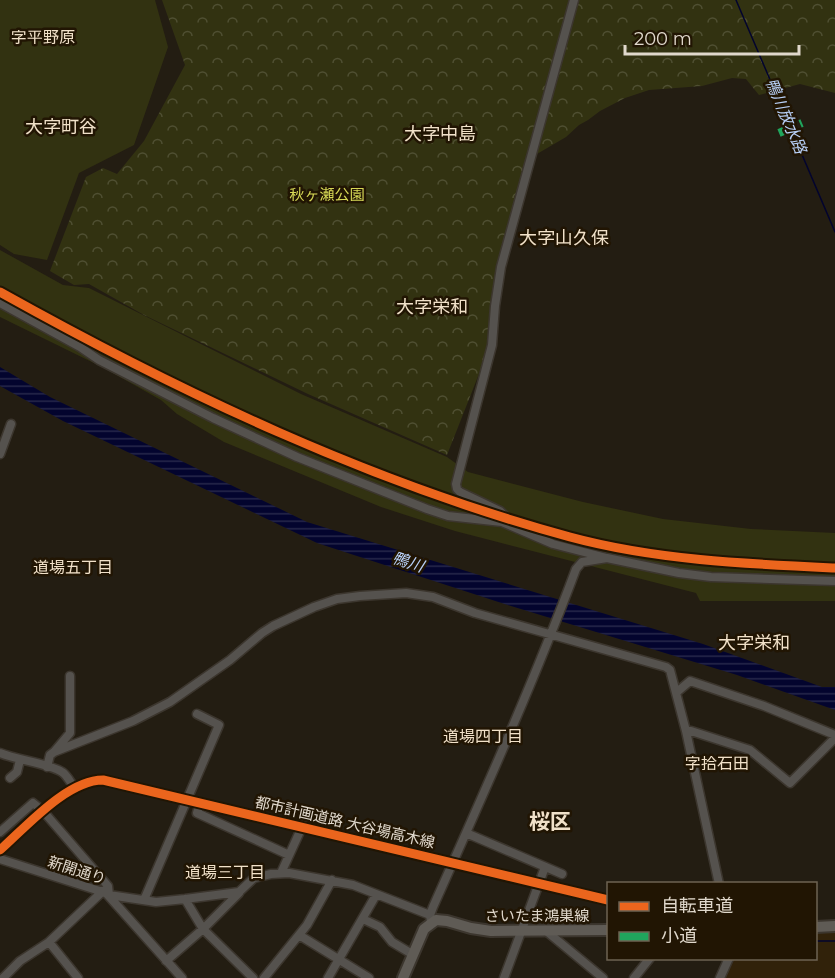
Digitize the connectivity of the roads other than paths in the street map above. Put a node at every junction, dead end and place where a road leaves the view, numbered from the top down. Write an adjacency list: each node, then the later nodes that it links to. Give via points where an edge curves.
1 (574, 0): 5 (street, via 501,267 492,345 456,484 460,492 500,511 504,515)
2 (0, 303): 5 (street, via 99,360 290,454 448,516)
3 (11, 424): 4 (street)
4 (0, 454)
5 (502, 522): 6 (street, via 553,544)
6 (607, 558): 7 (street, via 705,576); 8 (street, via 582,562 576,569)
7 (835, 581)
8 (553, 633): 10 (street, via 666,667); 14 (street, via 475,613 433,597 406,593 337,600 262,633 170,702 133,722); 26 (street, via 476,820)
9 (69, 676): 14 (street, via 70,733)
10 (677, 692): 12 (street); 13 (street, via 690,681 771,708)
11 (197, 714): 20 (street, via 219,725)
12 (686, 731): 13 (street, via 750,750 790,783); 35 (street)
13 (835, 736)
14 (54, 752): 17 (street)
15 (0, 753): 16 (street)
16 (20, 760): 17 (street); 18 (street)
17 (46, 767): 19 (street, via 63,772)
18 (10, 778)
19 (74, 787): 20 (street, 都市計画道路 大谷場高木線, via 103,780); 22 (street)
20 (187, 801): 21 (street, 都市計画道路 大谷場高木線); 41 (street)
21 (200, 803): 24 (street, 都市計画道路 大谷場高木線); 28 (street, via 197,813)
22 (44, 812): 25 (street, via 33,803); 27 (street); 38 (street, via 108,886)
23 (307, 816): 24 (street)
24 (302, 827): 28 (street); 30 (street, 都市計画道路 大谷場高木線)
25 (0, 832)
26 (466, 833): 30 (street); 31 (street)
27 (0, 850)
28 (289, 855): 32 (street)
29 (0, 859): 38 (street, 新開通り)
30 (452, 863): 36 (street, 都市計画道路 大谷場高木線); 44 (street)
31 (545, 867): 33 (street); 36 (street)
32 (281, 873): 34 (street); 37 (street, via 254,878)
33 (562, 874)
34 (332, 880): 39 (street); 51 (street)
35 (719, 882)
36 (538, 883): 42 (street, 都市計画道路 大谷場高木線); 50 (street)
37 (239, 892): 40 (street); 47 (street)
38 (106, 893): 41 (street); 52 (street); 56 (street, 新開通り)
39 (376, 895): 43 (street); 44 (street)
40 (185, 899): 41 (street); 47 (street)
41 (144, 900)
42 (607, 900)
43 (363, 919): 53 (street, via 380,927 392,942); 57 (street)
44 (431, 919): 50 (main road, さいたま鴻巣線, via 478,930); 53 (main road)
45 (835, 926): 46 (main road)
46 (817, 927)
47 (202, 929): 56 (street); 61 (street)
48 (545, 930): 49 (main road, さいたま鴻巣線); 50 (main road, さいたま鴻巣線); 67 (street)
49 (607, 930)
50 (522, 931): 66 (street)
51 (299, 935): 57 (street); 62 (street)
52 (49, 942): 58 (street); 59 (street)
53 (412, 954): 65 (main road)
54 (648, 960): 68 (street)
55 (728, 960): 69 (street)
56 (166, 961): 60 (street, 新開通り)
57 (338, 961): 63 (street); 64 (street)
58 (2, 977)
59 (78, 978)
60 (182, 978)
61 (253, 978)
62 (264, 978)
63 (328, 978)
64 (369, 978)
65 (404, 978)
66 (504, 978)
67 (603, 978)
68 (634, 978)
69 (720, 978)

